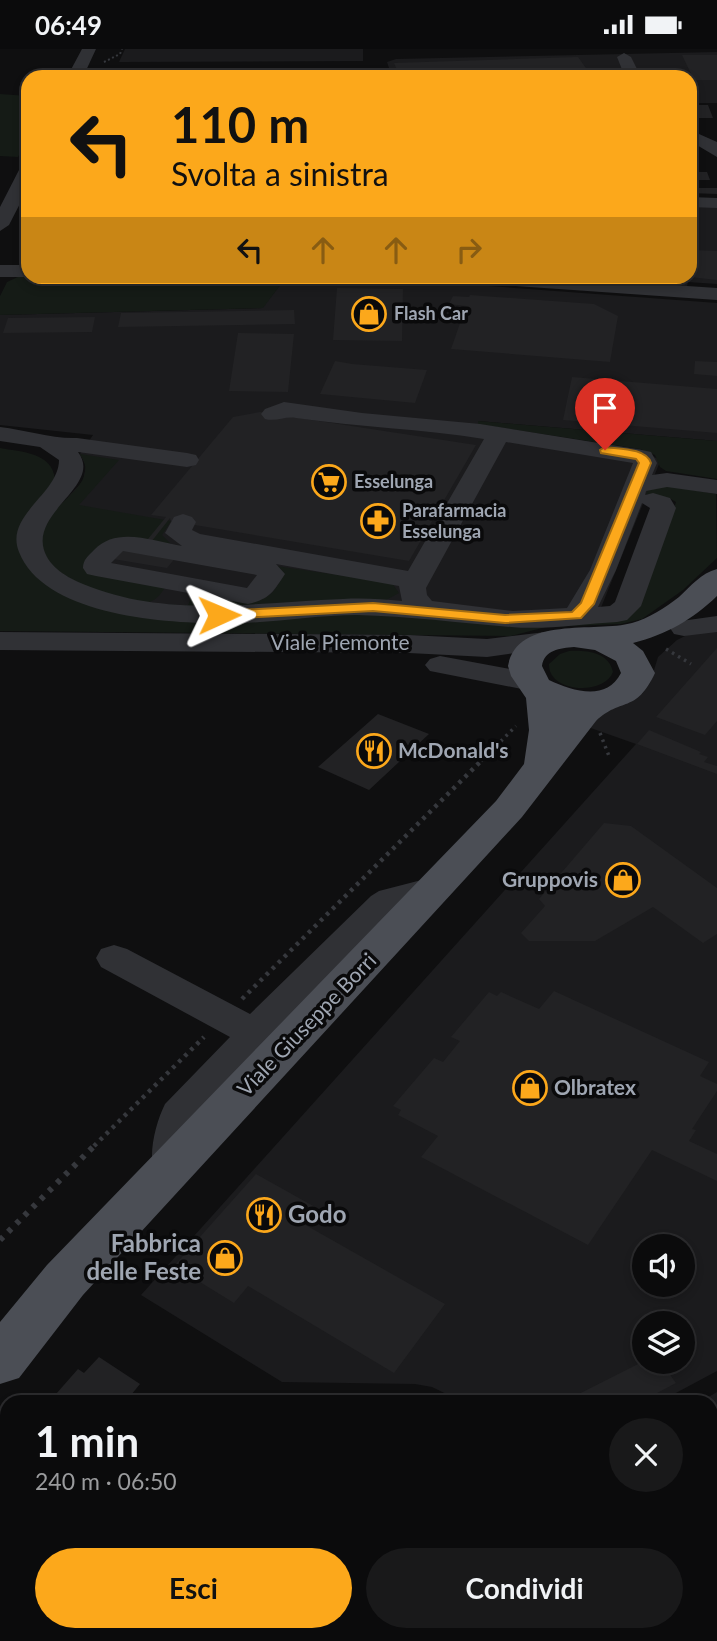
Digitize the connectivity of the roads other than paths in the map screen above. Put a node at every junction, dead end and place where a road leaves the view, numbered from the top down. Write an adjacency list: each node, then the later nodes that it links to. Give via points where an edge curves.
1 (89, 49): 3 (street)
2 (624, 57): 4 (street)
3 (78, 70)
4 (630, 70)
5 (21, 184): 8 (street)
6 (697, 202): 7 (street)
7 (717, 203)
8 (0, 225)
9 (0, 271): 10 (street)
10 (21, 271)
11 (610, 284): 12 (street)
12 (717, 293)
13 (272, 414): 14 (street, via 284,409)
14 (499, 434): 20 (street, via 636,455 645,459); 24 (street)
15 (0, 435): 17 (street)
16 (0, 443): 19 (street, via 55,454 66,466)
17 (58, 446): 18 (street); 19 (street, via 72,463)
18 (187, 460)
19 (66, 480): 28 (street, via 31,527 30,549 39,567 82,594)
20 (644, 484): 21 (street, via 679,481); 30 (street); 30 (street, via 663,508 631,597)
21 (717, 487)
22 (183, 522): 24 (street, via 178,533 192,541)
23 (717, 578): 30 (main road, via 656,627 626,636)
24 (414, 584): 27 (street, via 398,600); 29 (street, via 411,594 420,606)
25 (183, 586): 25 (street, via 253,596 272,573 121,543 112,546 95,565); 28 (street)
26 (717, 596): 32 (main road, Viale Giuseppe Borri)
27 (373, 607): 28 (street, via 248,615); 29 (street)
28 (163, 612)
29 (437, 612): 30 (street)
30 (584, 619): 33 (main road); 36 (main road, via 604,642 628,654)
31 (717, 624): 32 (street)
32 (675, 639): 36 (main road, Viale Giuseppe Borri, via 655,649)
33 (554, 640): 34 (street, Viale Piemonte, via 487,648 409,643); 37 (main road, Viale Giuseppe Borri, via 530,653 525,662)
34 (0, 641)
35 (0, 659): 37 (street, Viale Piemonte, via 406,662 483,671)
36 (638, 673): 38 (main road, Viale Giuseppe Borri, via 635,683)
37 (535, 685): 38 (main road, Viale Giuseppe Borri); 39 (main road, Viale Giuseppe Borri, via 548,720)
38 (598, 717): 39 (main road, Viale Giuseppe Borri, via 572,724)
39 (541, 762): 40 (main road, Viale Giuseppe Borri, via 509,809)
40 (437, 888): 42 (street, via 387,901 266,1024 257,1029); 43 (main road, Viale Giuseppe Borri)
41 (114, 958): 42 (street)
42 (234, 1022): 43 (street, via 249,1035 245,1045 179,1115)
43 (171, 1168): 44 (main road, Viale Giuseppe Borri)
44 (65, 1280): 45 (main road, Viale Giuseppe Borri); 46 (main road, Viale Giuseppe Borri)
45 (0, 1337)
46 (0, 1361)

